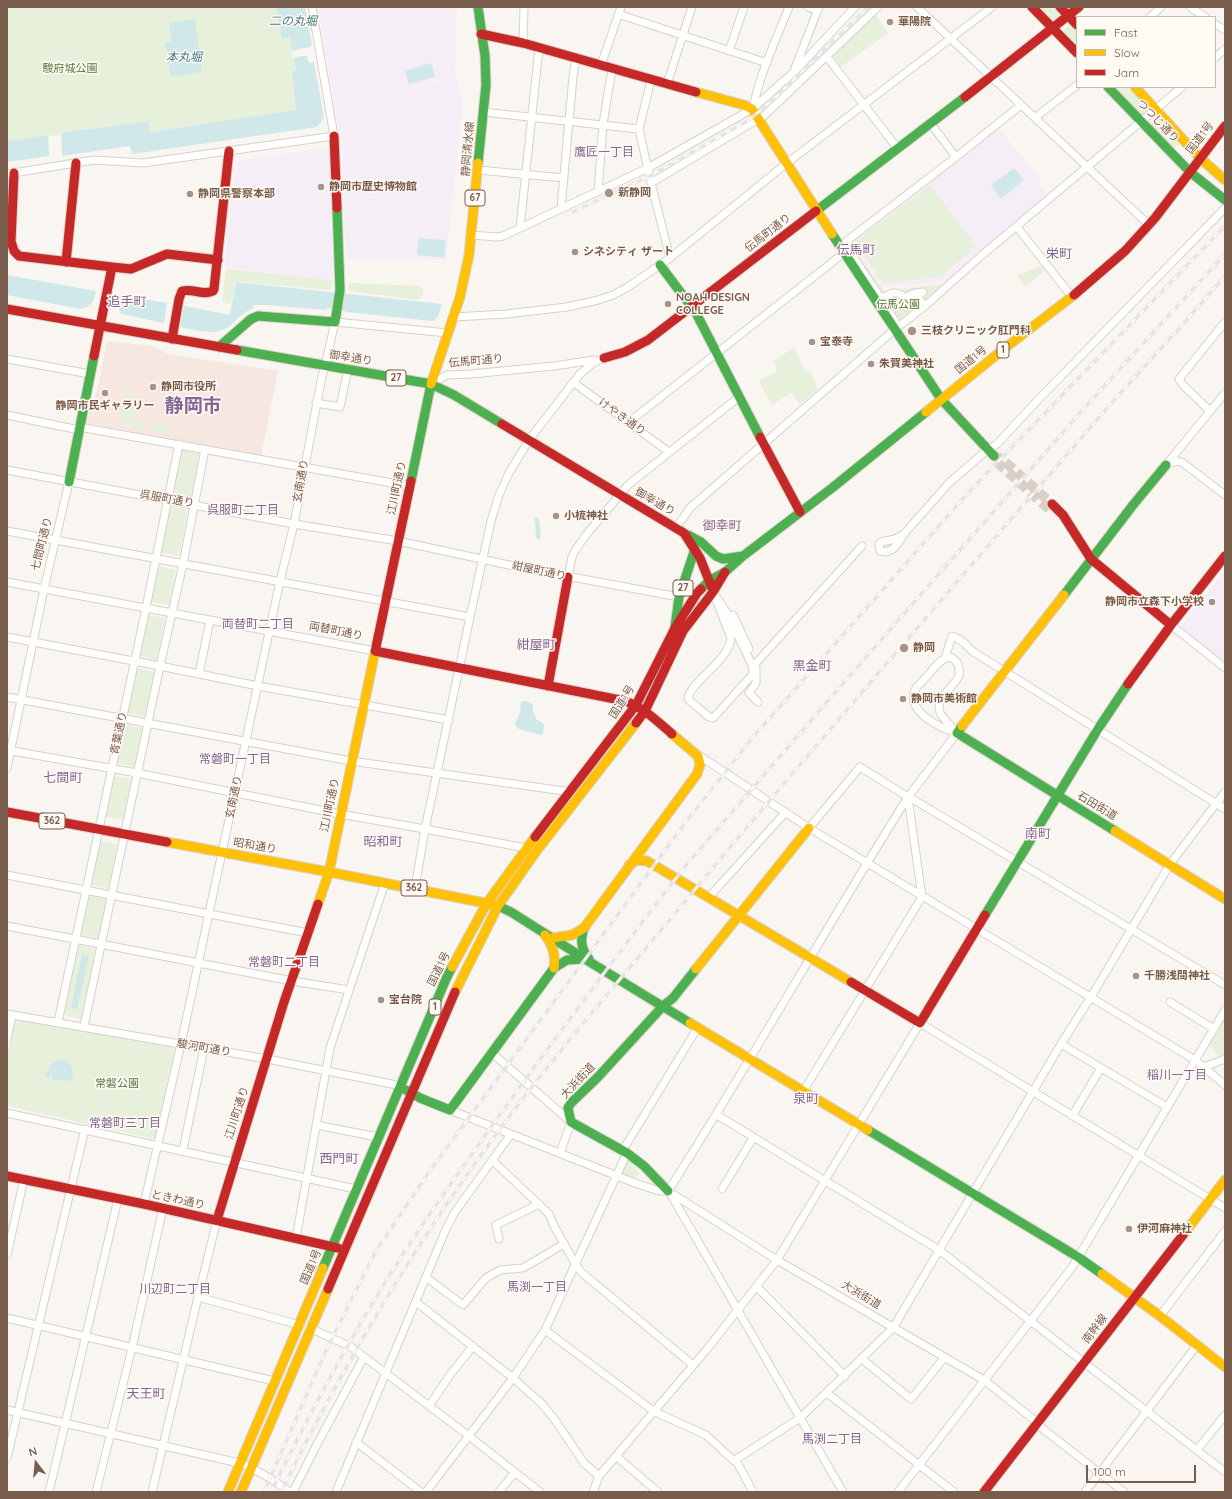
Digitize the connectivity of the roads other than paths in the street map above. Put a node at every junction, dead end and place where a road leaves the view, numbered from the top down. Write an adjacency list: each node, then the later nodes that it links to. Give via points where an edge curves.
1 (312, 7): 62 (street)
2 (478, 7): 26 (main road, 静岡清水線 / 67)
3 (524, 7): 29 (street)
4 (692, 7): 27 (street)
5 (744, 7): 32 (street)
6 (789, 7): 37 (street)
7 (808, 7): 17 (street)
8 (856, 7): 40 (street)
9 (878, 7): 34 (street)
10 (917, 7): 28 (street)
11 (992, 7): 28 (street)
12 (1032, 7): 24 (main road)
13 (1060, 7): 19 (main road)
14 (1079, 7): 19 (main road, 伝馬町通り)
15 (1161, 7): 20 (street)
16 (1190, 7): 21 (street)
17 (818, 9): 40 (street)
18 (619, 11): 27 (street); 38 (street)
19 (1068, 16): 22 (main road); 24 (main road, 伝馬町通り)
20 (1151, 16)
21 (1204, 16)
22 (1076, 24)
23 (1216, 25): 25 (street)
24 (1053, 28): 33 (main road); 41 (main road, 伝馬町通り)
25 (1225, 30)
26 (481, 34): 29 (main road); 52 (main road, 静岡清水線 / 67, via 486,85)
27 (683, 36): 32 (street); 43 (street)
28 (951, 38): 41 (street); 48 (street)
29 (523, 43): 30 (main road)
30 (539, 48): 36 (main road); 53 (street)
31 (1225, 49): 35 (street)
32 (729, 51): 37 (street)
33 (1076, 52)
34 (827, 56): 48 (street); 55 (street, via 765,115)
35 (1216, 57)
36 (576, 58): 38 (main road); 56 (street)
37 (767, 63): 50 (street)
38 (601, 65): 39 (main road)
39 (612, 69): 42 (main road); 58 (street)
40 (794, 72): 50 (street)
41 (992, 76): 49 (street); 59 (main road, 伝馬町通り)
42 (651, 80): 43 (main road); 61 (street)
43 (667, 84): 50 (main road)
44 (1076, 86): 54 (street)
45 (1109, 88): 57 (main road, つつじ通り)
46 (1136, 88): 51 (main road, つつじ通り)
47 (1181, 88): 51 (street)
48 (864, 104): 63 (street); 68 (street)
49 (1021, 105): 54 (street); 65 (street)
50 (752, 109): 55 (main road); 69 (street)
51 (1156, 109): 57 (street); 66 (main road, つつじ通り)
52 (483, 112): 53 (street); 71 (main road, 静岡清水線 / 67)
53 (531, 117): 56 (street); 74 (street)
54 (1036, 117): 70 (street)
55 (758, 118): 68 (main road); 77 (street)
56 (569, 121): 58 (street); 75 (street)
57 (1141, 122): 70 (street); 72 (main road, つつじ通り)
58 (603, 124): 61 (street); 78 (street)
59 (931, 124): 63 (main road, 伝馬町通り); 65 (street)
60 (1225, 126): 66 (main road, 国道1号 / 1)
61 (639, 129): 69 (street)
62 (334, 136): 64 (street); 101 (main road, via 340,290)
63 (898, 149): 82 (main road, 伝馬町通り)
64 (229, 151): 67 (street, via 143,163 94,160); 89 (main road)
65 (956, 157): 87 (street)
66 (1200, 158): 72 (main road, 国道1号 / 1); 76 (main road, つつじ通り)
67 (76, 163): 73 (street); 90 (main road)
68 (786, 163): 82 (main road); 88 (street)
69 (648, 168): 77 (street); 78 (street)
70 (1087, 168): 83 (street); 84 (street)
71 (478, 170): 74 (street); 86 (main road, 静岡清水線 / 67)
72 (1190, 172): 79 (main road, つつじ通り); 83 (main road, 国道1号 / 1)
73 (11, 173): 90 (main road, via 11,241 14,251 20,256)
74 (526, 174): 75 (street); 85 (street)
75 (564, 178): 80 (street)
76 (1225, 180)
77 (651, 183): 88 (street)
78 (598, 192): 80 (street)
79 (1225, 200)
80 (561, 208): 85 (street)
81 (1225, 208): 129 (street, via 1031,408)
82 (817, 210): 87 (main road); 98 (main road, 伝馬町通り)
83 (1149, 225): 94 (main road, 国道1号 / 1, via 1125,251)
84 (1017, 227): 94 (street); 97 (street)
85 (520, 228): 86 (street, via 497,237)
86 (472, 235): 100 (main road, 静岡清水線 / 67, via 464,282)
87 (842, 248): 95 (street, via 849,251); 104 (main road); 108 (street)
88 (670, 258): 91 (street)
89 (218, 260): 92 (main road, via 167,254 131,269); 106 (main road, via 213,291 208,293 185,290 181,294)
90 (66, 262): 92 (main road)
91 (660, 265): 98 (main road); 100 (street, via 613,295 581,304 506,314)
92 (112, 267): 103 (main road, 七間町通り)
93 (917, 297): 95 (street, via 923,292 905,298 899,293 892,292); 96 (street, via 906,307); 97 (street)
94 (1072, 297): 118 (main road, 国道1号 / 1)
95 (881, 298): 96 (street, via 882,301)
96 (892, 304): 104 (street, via 887,308 895,321)
97 (925, 306): 104 (street)
98 (693, 308): 108 (main road); 109 (main road, 伝馬町通り, via 648,340 624,352)
99 (7, 309): 103 (main road, 御幸通り / 27)
100 (454, 317): 105 (main road, 静岡清水線 / 67)
101 (335, 322): 105 (street); 107 (main road, via 258,316 251,319); 111 (street, 玄南通り)
102 (1225, 322): 120 (street, via 1179,378)
103 (100, 325): 106 (main road, 御幸通り / 27); 113 (main road, 七間町通り)
104 (894, 329): 118 (main road); 126 (street)
105 (448, 333): 115 (main road, 静岡清水線 / 67)
106 (172, 339): 107 (main road, 御幸通り / 27)
107 (219, 347): 111 (main road, 御幸通り / 27)
108 (717, 354): 117 (main road); 122 (street)
109 (604, 358): 114 (street, via 586,368); 115 (street, 伝馬町通り, via 562,366 447,375)
110 (7, 359): 113 (street)
111 (325, 366): 112 (main road, 御幸通り / 27); 119 (street, 玄南通り)
112 (348, 370): 115 (main road, 御幸通り / 27); 119 (street, via 340,407)
113 (90, 374): 123 (main road, 七間町通り)
114 (574, 383): 122 (street, けやき通り); 124 (street)
115 (431, 384): 124 (main road, 御幸通り / 27); 134 (main road, 江川町通り)
116 (1225, 393): 120 (street)
117 (739, 398): 126 (main road); 128 (street)
118 (941, 399): 129 (main road); 140 (main road, 国道1号 / 1)
119 (316, 403): 131 (street, 玄南通り)
120 (1210, 411): 130 (street)
121 (7, 415): 123 (street)
122 (629, 422): 128 (street, けやき通り)
123 (79, 428): 125 (street); 133 (main road, 七間町通り)
124 (529, 440): 135 (main road, 御幸通り / 27); 152 (street, via 501,490 491,521)
125 (179, 444): 127 (street); 137 (street, 青葉通り)
126 (764, 444): 140 (main road); 143 (street, via 690,508)
127 (205, 449): 131 (street); 138 (street)
128 (670, 452): 135 (street)
129 (991, 453): 144 (street, via 949,482)
130 (1166, 464): 136 (street, via 1178,461 1183,463); 153 (main road)
131 (304, 467): 134 (street); 141 (street, 玄南通り)
132 (7, 470): 133 (street, 呉服町通り)
133 (69, 482): 137 (street, 呉服町通り); 145 (street, 七間町通り)
134 (409, 486): 146 (main road, 江川町通り)
135 (619, 495): 143 (main road, 御幸通り / 27); 156 (street, via 575,551)
136 (1225, 495)
137 (168, 499): 138 (street, 呉服町通り); 151 (street, 青葉通り)
138 (195, 504): 141 (street, 呉服町通り); 154 (street)
139 (1051, 507): 153 (main road, via 1069,524)
140 (800, 512): 149 (main road, 国道1号 / 1)
141 (294, 524): 146 (street, 呉服町通り); 157 (street, 玄南通り)
142 (7, 531): 145 (street)
143 (680, 531): 148 (main road, 御幸通り / 27); 149 (main road, 27, via 701,542 723,559)
144 (904, 534)
145 (56, 540): 151 (street); 160 (street, 七間町通り)
146 (398, 541): 152 (street, 紺屋町通り); 163 (main road, 江川町通り)
147 (862, 546): 177 (street)
148 (695, 550): 158 (main road, 御幸通り / 27); 162 (main road, 27)
149 (743, 556): 155 (main road, 国道1号 / 1)
150 (1225, 556): 169 (main road)
151 (156, 559): 154 (street); 165 (street, 青葉通り)
152 (484, 559): 156 (street, 紺屋町通り); 167 (street)
153 (1091, 559): 169 (main road); 181 (main road)
154 (183, 564): 157 (street); 166 (street)
155 (725, 572): 158 (main road, 国道1号 / 1); 161 (main road, 国道1号 / 1)
156 (568, 577): 162 (street, 紺屋町通り); 184 (main road)
157 (280, 581): 163 (street); 171 (street, 玄南通り)
158 (708, 581): 161 (main road, 御幸通り / 27); 170 (main road, 国道1号 / 1, via 697,593)
159 (7, 582): 160 (street, 両替町通り)
160 (44, 589): 165 (street, 両替町通り); 173 (street, 七間町通り)
161 (713, 592): 164 (street); 190 (main road, 国道1号 / 1, via 683,631)
162 (680, 597): 170 (main road, 27)
163 (386, 601): 167 (street); 174 (main road, 江川町通り)
164 (723, 606): 164 (street, via 753,670 752,675 712,718 689,700 688,696 724,654 730,643); 177 (street)
165 (146, 608): 166 (street, 両替町通り); 176 (street, 青葉通り)
166 (172, 613): 168 (street, 両替町通り); 178 (street)
167 (470, 617): 179 (street)
168 (210, 620): 171 (street, 両替町通り); 182 (street)
169 (1171, 626): 180 (street); 194 (main road)
170 (675, 628): 189 (main road, 国道1号 / 1)
171 (270, 631): 174 (street, 両替町通り); 183 (street, 玄南通り)
172 (7, 637): 173 (street)
173 (32, 642): 176 (street); 186 (street, 七間町通り)
174 (375, 651): 179 (main road, 両替町通り); 188 (main road, 江川町通り)
175 (945, 658): 181 (street, via 952,636 959,638 972,651); 195 (street, via 954,659 960,671 957,680 942,696 939,707 942,716); 195 (street, via 916,689 915,704 922,715 946,730)
176 (135, 661): 178 (street); 191 (street, 青葉通り)
177 (756, 663): 187 (street, via 756,683 749,693)
178 (160, 666): 182 (street); 193 (street)
179 (460, 668): 184 (main road, 両替町通り); 192 (street)
180 (1225, 668)
181 (1005, 671): 194 (street); 195 (main road)
182 (199, 674): 183 (street)
183 (258, 686): 188 (street); 196 (street, 玄南通り)
184 (548, 686): 189 (main road, 両替町通り)
185 (7, 697): 186 (street)
186 (21, 699): 191 (street); 197 (street, 七間町通り)
187 (758, 702)
188 (364, 705): 192 (street); 199 (main road, 江川町通り)
189 (636, 705): 190 (main road, 両替町通り); 204 (main road, 国道1号 / 1)
190 (645, 711): 198 (main road, 両替町通り); 236 (main road, 国道1号 / 1, via 535,852)
191 (122, 718): 193 (street); 201 (street, 青葉通り)
192 (449, 720): 203 (street)
193 (148, 723): 196 (street); 202 (street)
194 (1098, 729): 207 (main road); 209 (street)
195 (957, 733): 207 (main road, 石田街道); 208 (street)
196 (246, 742): 199 (street); 206 (street, 玄南通り)
197 (9, 750): 200 (street, 七間町通り); 201 (street)
198 (697, 754): 213 (street); 218 (main road, via 700,765 698,774)
199 (352, 762): 203 (street); 212 (main road, 江川町通り)
200 (7, 768)
201 (111, 768): 202 (street); 215 (street, 青葉通り)
202 (137, 773): 206 (street); 217 (street)
203 (438, 773): 204 (street); 216 (street)
204 (571, 792): 219 (main road, 国道1号 / 1)
205 (1225, 792): 209 (street)
206 (234, 793): 212 (street); 220 (street, 玄南通り)
207 (1057, 796): 221 (main road); 224 (main road, 石田街道)
208 (908, 797): 214 (street, via 860,767); 221 (street); 223 (street); 233 (street)
209 (1216, 804): 210 (street); 224 (street)
210 (1225, 809)
211 (7, 812): 215 (main road, 昭和通り / 362)
212 (340, 814): 216 (street); 226 (main road, 江川町通り)
213 (785, 814): 214 (street); 232 (street)
214 (809, 828): 223 (street); 238 (main road, 大浜街道)
215 (98, 829): 217 (main road, 昭和通り / 362); 230 (street, 青葉通り)
216 (425, 829): 219 (street); 229 (street)
217 (125, 835): 220 (main road, 昭和通り / 362); 231 (street)
218 (644, 846): 222 (main road); 225 (main road)
219 (526, 848): 235 (main road, 国道1号 / 1)
220 (222, 853): 226 (main road, 昭和通り / 362); 237 (street, 玄南通り)
221 (1017, 861): 241 (main road); 242 (street)
222 (647, 862): 225 (main road, via 637,860); 232 (main road)
223 (866, 862): 233 (street); 248 (street)
224 (1170, 864): 234 (main road, 石田街道); 242 (street)
225 (629, 865): 240 (main road)
226 (329, 872): 228 (main road, 昭和通り / 362); 244 (main road, 江川町通り)
227 (7, 875): 230 (street)
228 (385, 883): 229 (main road, 昭和通り / 362); 254 (street)
229 (415, 888): 235 (main road, 昭和通り / 362)
230 (86, 891): 231 (street); 246 (street, 青葉通り)
231 (111, 895): 237 (street); 247 (street)
232 (709, 897): 238 (main road)
233 (922, 897): 241 (street); 255 (street)
234 (1225, 899)
235 (486, 903): 236 (main road, 昭和通り / 362); 279 (main road, 国道1号 / 1, via 446,979)
236 (498, 906): 243 (main road, 昭和通り); 282 (main road, 国道1号 / 1, via 455,991)
237 (209, 914): 244 (street); 250 (street, 玄南通り)
238 (740, 915): 248 (main road); 258 (main road, 大浜街道, via 673,998)
239 (7, 926): 246 (street)
240 (584, 928): 245 (main road, via 572,934); 249 (main road, via 580,941)
241 (976, 929): 256 (street); 262 (main road)
242 (1132, 929): 253 (street); 256 (street)
243 (541, 931): 245 (main road, 昭和通り); 251 (main road, via 551,941)
244 (308, 933): 252 (main road, 江川町通り)
245 (552, 938): 249 (main road, 昭和通り)
246 (76, 940): 247 (street); 261 (street, 青葉通り)
247 (101, 944): 250 (street); 263 (street)
248 (810, 959): 255 (main road); 271 (street)
249 (589, 962): 251 (main road, via 568,959); 258 (main road, 昭和通り)
250 (198, 963): 252 (street); 267 (street, 玄南通り)
251 (554, 968): 270 (main road)
252 (292, 981): 254 (street); 272 (main road, 江川町通り)
253 (1225, 985)
254 (349, 990): 277 (street, via 330,1048)
255 (865, 990): 262 (main road); 280 (street)
256 (1091, 997): 268 (street); 274 (street)
257 (1170, 1002): 265 (street)
258 (663, 1006): 264 (main road, 昭和通り); 288 (main road, 大浜街道, via 571,1103 568,1113)
259 (1225, 1010): 265 (street)
260 (10, 1014): 261 (street, 駿河町通り); 266 (street)
261 (58, 1022): 263 (street, 駿河町通り)
262 (920, 1023): 281 (street); 289 (street)
263 (84, 1026): 267 (street, 駿河町通り)
264 (698, 1027): 271 (main road, 昭和通り); 297 (street)
265 (1214, 1029): 274 (street)
266 (7, 1039)
267 (181, 1044): 269 (street, 駿河町通り); 295 (street, 玄南通り)
268 (1061, 1044): 276 (street); 281 (street)
269 (204, 1048): 272 (street, 駿河町通り); 296 (street)
270 (491, 1052): 284 (main road); 288 (street)
271 (750, 1058): 280 (main road, 昭和通り); 286 (street)
272 (267, 1059): 277 (street, 駿河町通り); 301 (main road, 江川町通り)
273 (1225, 1059): 275 (street)
274 (1195, 1060): 275 (street); 283 (street)
275 (1204, 1067): 278 (street)
276 (1101, 1068): 283 (street); 287 (street)
277 (326, 1071): 279 (street, 駿河町通り); 290 (street)
278 (1225, 1085)
279 (400, 1087): 282 (main road); 293 (main road, 国道1号 / 1)
280 (804, 1090): 289 (main road, 昭和通り)
281 (1032, 1092): 287 (street); 312 (street)
282 (411, 1094): 284 (main road); 325 (main road, 国道1号 / 1)
283 (1167, 1107): 299 (street)
284 (450, 1110): 292 (street)
285 (7, 1112): 291 (street)
286 (717, 1115): 294 (street); 311 (street)
287 (1072, 1116): 299 (street)
288 (571, 1122): 297 (main road, 大浜街道); 298 (street)
289 (859, 1124): 307 (street); 312 (main road, 昭和通り)
290 (316, 1125): 293 (street); 304 (street)
291 (85, 1129): 295 (street); 308 (street)
292 (511, 1134): 298 (street); 300 (street)
293 (378, 1137): 309 (main road, 国道1号 / 1)
294 (753, 1138): 307 (street); 310 (street)
295 (158, 1145): 296 (street); 315 (street, 玄南通り)
296 (183, 1150): 301 (street)
297 (625, 1151): 302 (street); 311 (main road, 大浜街道, via 644,1166)
298 (560, 1153): 302 (street)
299 (1139, 1155): 313 (street); 328 (street)
300 (492, 1160): 316 (street); 331 (street, via 455,1212)
301 (234, 1162): 304 (street); 319 (main road, 江川町通り)
302 (616, 1175): 311 (street); 330 (street)
303 (7, 1176): 305 (main road, ときわ通り)
304 (307, 1178): 309 (street); 321 (street)
305 (24, 1179): 308 (main road, ときわ通り); 327 (street)
306 (1225, 1180): 313 (main road, 南幹線)
307 (825, 1182): 326 (street); 329 (street)
308 (71, 1188): 314 (main road, ときわ通り); 341 (street)
309 (356, 1189): 324 (main road, 国道1号 / 1)
310 (722, 1189)
311 (668, 1192): 329 (street, 大浜街道); 336 (street, 大浜街道)
312 (973, 1193): 326 (street); 328 (main road, 昭和通り)
313 (1211, 1198): 318 (street); 334 (main road, 南幹線)
314 (118, 1199): 315 (main road, ときわ通り); 345 (street)
315 (144, 1204): 317 (main road, ときわ通り)
316 (538, 1204): 322 (street, via 496,1225); 323 (street, via 549,1214)
317 (163, 1208): 319 (main road, ときわ通り); 348 (street)
318 (1225, 1208)
319 (217, 1220): 321 (main road, ときわ通り); 333 (street)
320 (1225, 1231): 337 (street)
321 (296, 1238): 324 (main road, ときわ通り)
322 (499, 1240)
323 (564, 1244): 330 (street); 331 (street, via 523,1268 500,1270 486,1278 463,1305)
324 (332, 1246): 325 (main road, ときわ通り); 340 (main road, 国道1号 / 1)
325 (344, 1249): 342 (main road, 国道1号 / 1)
326 (939, 1250): 339 (street); 343 (street)
327 (7, 1255)
328 (1078, 1257): 334 (main road, 昭和通り); 339 (street)
329 (777, 1260): 332 (street); 343 (street, 大浜街道)
330 (576, 1264): 344 (street); 354 (street, via 582,1272)
331 (427, 1278): 335 (street)
332 (756, 1287): 336 (street); 357 (street)
333 (198, 1297): 340 (street); 352 (street)
334 (1134, 1297): 337 (main road, 昭和通り); 353 (main road, 南幹線)
335 (416, 1302): 347 (street); 356 (street)
336 (737, 1311): 354 (street); 368 (street, 大浜街道)
337 (1160, 1316): 346 (main road, 昭和通り)
338 (7, 1318): 341 (street)
339 (1031, 1321): 353 (street); 359 (street)
340 (300, 1324): 360 (main road, 国道1号 / 1)
341 (39, 1325): 345 (street); 366 (street)
342 (310, 1328): 349 (street); 381 (main road, 国道1号 / 1)
343 (893, 1328): 350 (street, 大浜街道); 351 (street)
344 (545, 1330): 358 (street); 365 (street)
345 (86, 1337): 348 (street); 370 (street)
346 (1197, 1345): 355 (main road, 昭和通り); 364 (street)
347 (473, 1346): 358 (street); 362 (street)
348 (132, 1348): 352 (street); 371 (street)
349 (364, 1356): 356 (street); 392 (street)
350 (944, 1358): 351 (street, via 911,1399); 359 (street, 大浜街道)
351 (862, 1359): 357 (street)
352 (184, 1360): 360 (street); 374 (street)
353 (1084, 1363): 364 (street); 369 (main road, 南幹線)
354 (693, 1365): 365 (street)
355 (1224, 1365)
356 (386, 1374): 362 (street); 373 (street)
357 (845, 1376): 361 (street)
358 (513, 1378): 372 (street); 385 (street, via 550,1412 584,1463)
359 (984, 1380): 369 (street, 大浜街道); 380 (street)
360 (274, 1381): 379 (main road, 国道1号 / 1)
361 (827, 1393): 368 (street); 380 (street)
362 (429, 1406): 372 (street)
363 (7, 1410): 366 (street)
364 (1146, 1411): 375 (street); 383 (street)
365 (654, 1412): 376 (street); 378 (street, via 706,1435)
366 (18, 1413): 370 (street); 377 (street)
367 (1225, 1415): 375 (street)
368 (800, 1418): 378 (street); 400 (street, 大浜街道)
369 (1038, 1423): 383 (street, 大浜街道); 403 (main road, 南幹線)
370 (66, 1424): 371 (street); 387 (street)
371 (111, 1434): 374 (street); 388 (street)
372 (469, 1436): 382 (street); 386 (street)
373 (356, 1442): 393 (street); 394 (street)
374 (164, 1446): 379 (street); 389 (street)
375 (1197, 1450): 384 (street)
376 (617, 1457): 385 (street); 398 (street)
377 (7, 1458)
378 (735, 1460): 399 (street)
379 (239, 1463): 381 (street); 390 (main road, 国道1号 / 1)
380 (919, 1464): 401 (street); 402 (street)
381 (251, 1467): 391 (main road, 国道1号 / 1); 392 (street)
382 (515, 1472): 395 (street); 396 (street)
383 (1099, 1472): 404 (street); 405 (street, 大浜街道)
384 (1225, 1472)
385 (600, 1476): 397 (street)
386 (430, 1491)
387 (49, 1492)
388 (96, 1492)
389 (152, 1492)
390 (228, 1492)
391 (241, 1492)
392 (291, 1492)
393 (336, 1492)
394 (421, 1492)
395 (499, 1492)
396 (540, 1492)
397 (593, 1492)
398 (658, 1492)
399 (753, 1492)
400 (843, 1492)
401 (898, 1492)
402 (954, 1492)
403 (984, 1492)
404 (1085, 1492)
405 (1124, 1492)

